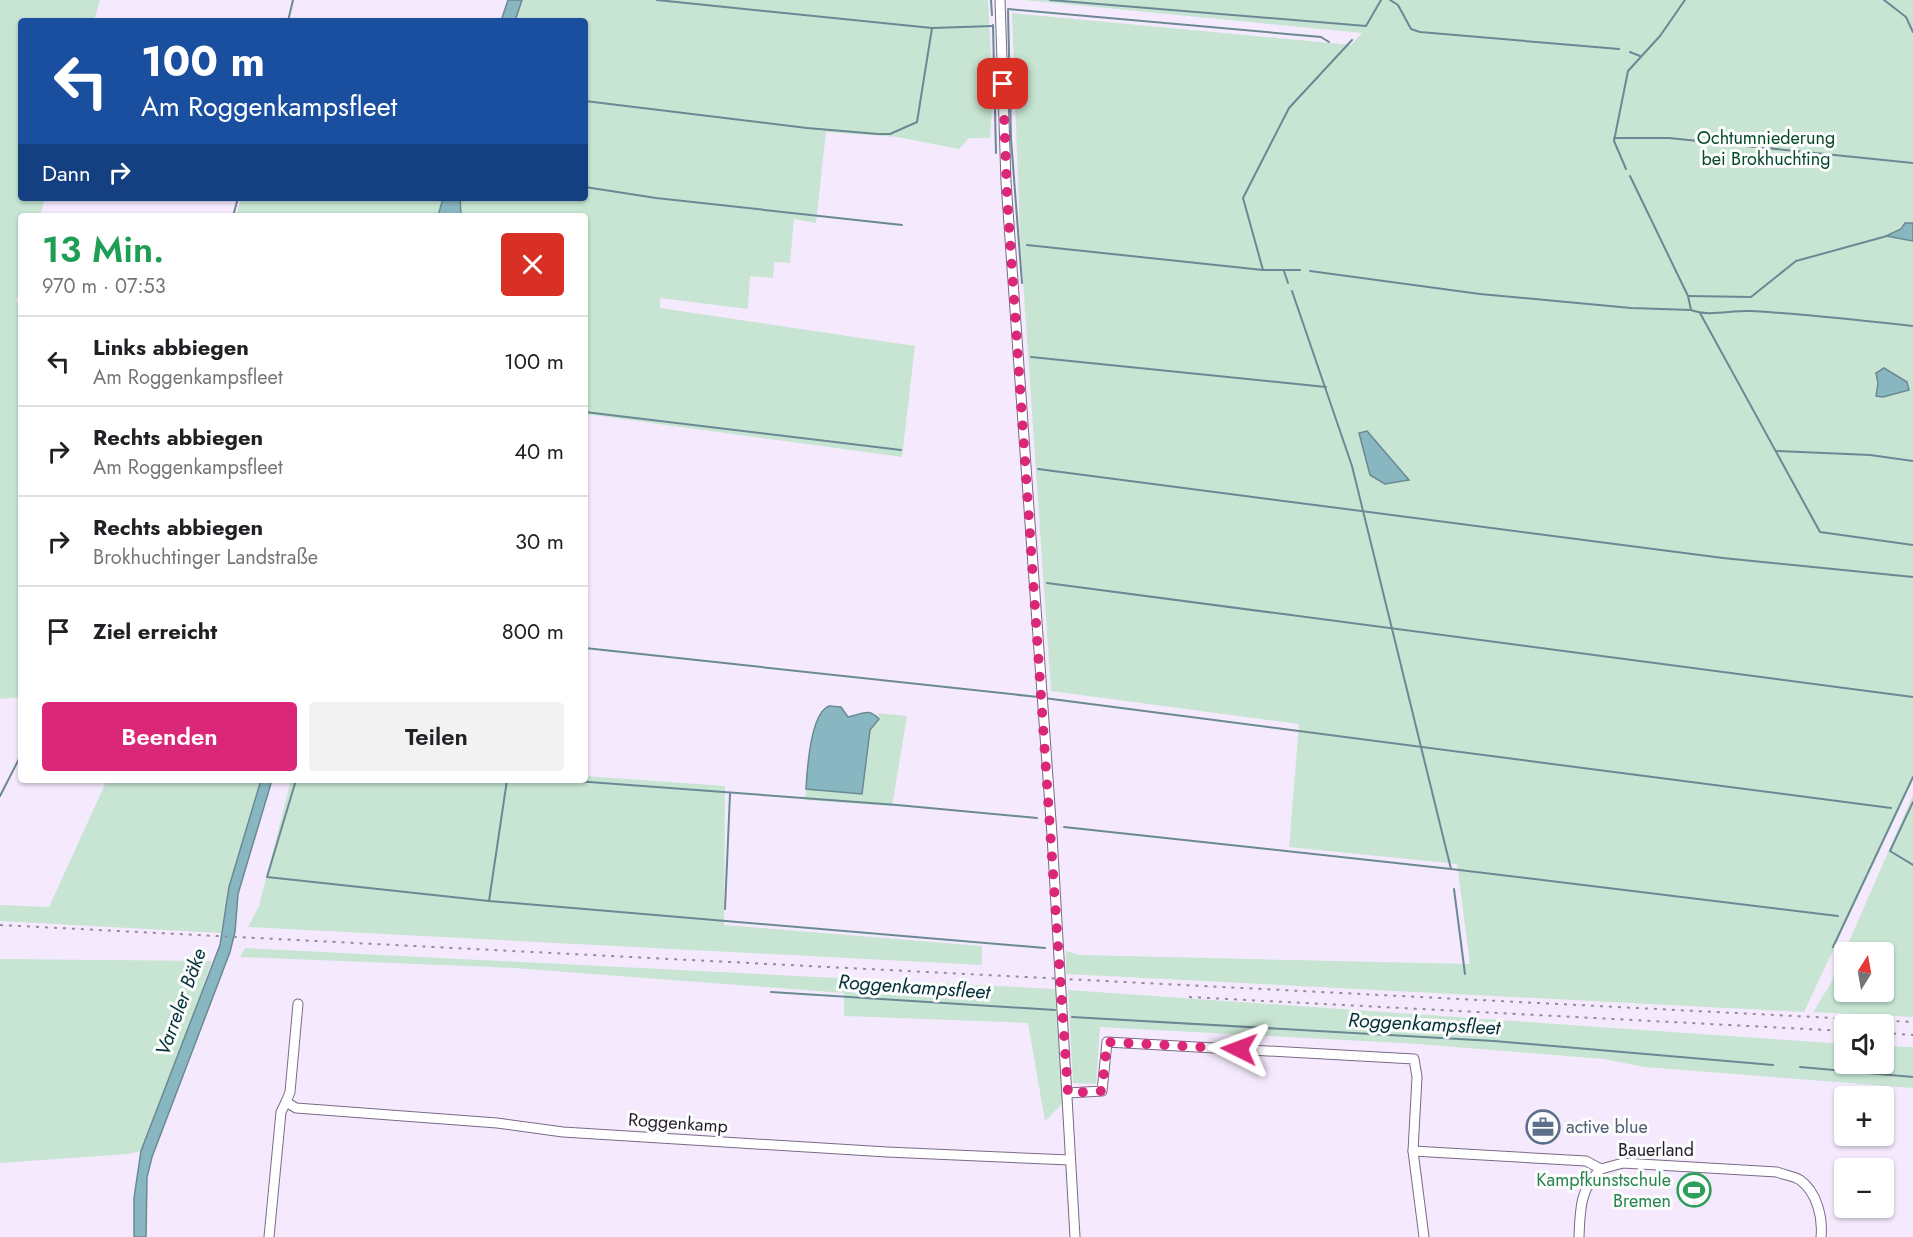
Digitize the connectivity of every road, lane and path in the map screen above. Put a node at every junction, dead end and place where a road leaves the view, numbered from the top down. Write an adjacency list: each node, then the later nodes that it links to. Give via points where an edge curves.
1 (1000, 0): 3 (street, via 1008,201)
2 (298, 1004): 4 (street)
3 (1068, 1093): 5 (street, via 1102,1091 1107,1042 1414,1059 1417,1077); 6 (street)
4 (286, 1102): 6 (street, Roggenkamp, via 296,1108 497,1123 563,1132); 8 (street, via 281,1112)
5 (1413, 1150): 7 (street, Bauerland, via 1586,1161); 10 (street)
6 (1070, 1160): 9 (street)
7 (1601, 1169): 11 (street, via 1589,1180 1584,1192); 12 (street, Bauerland, via 1623,1163 1778,1172 1801,1181 1817,1202)
8 (269, 1237)
9 (1075, 1237)
10 (1424, 1237)
11 (1579, 1237)
12 (1821, 1237)

